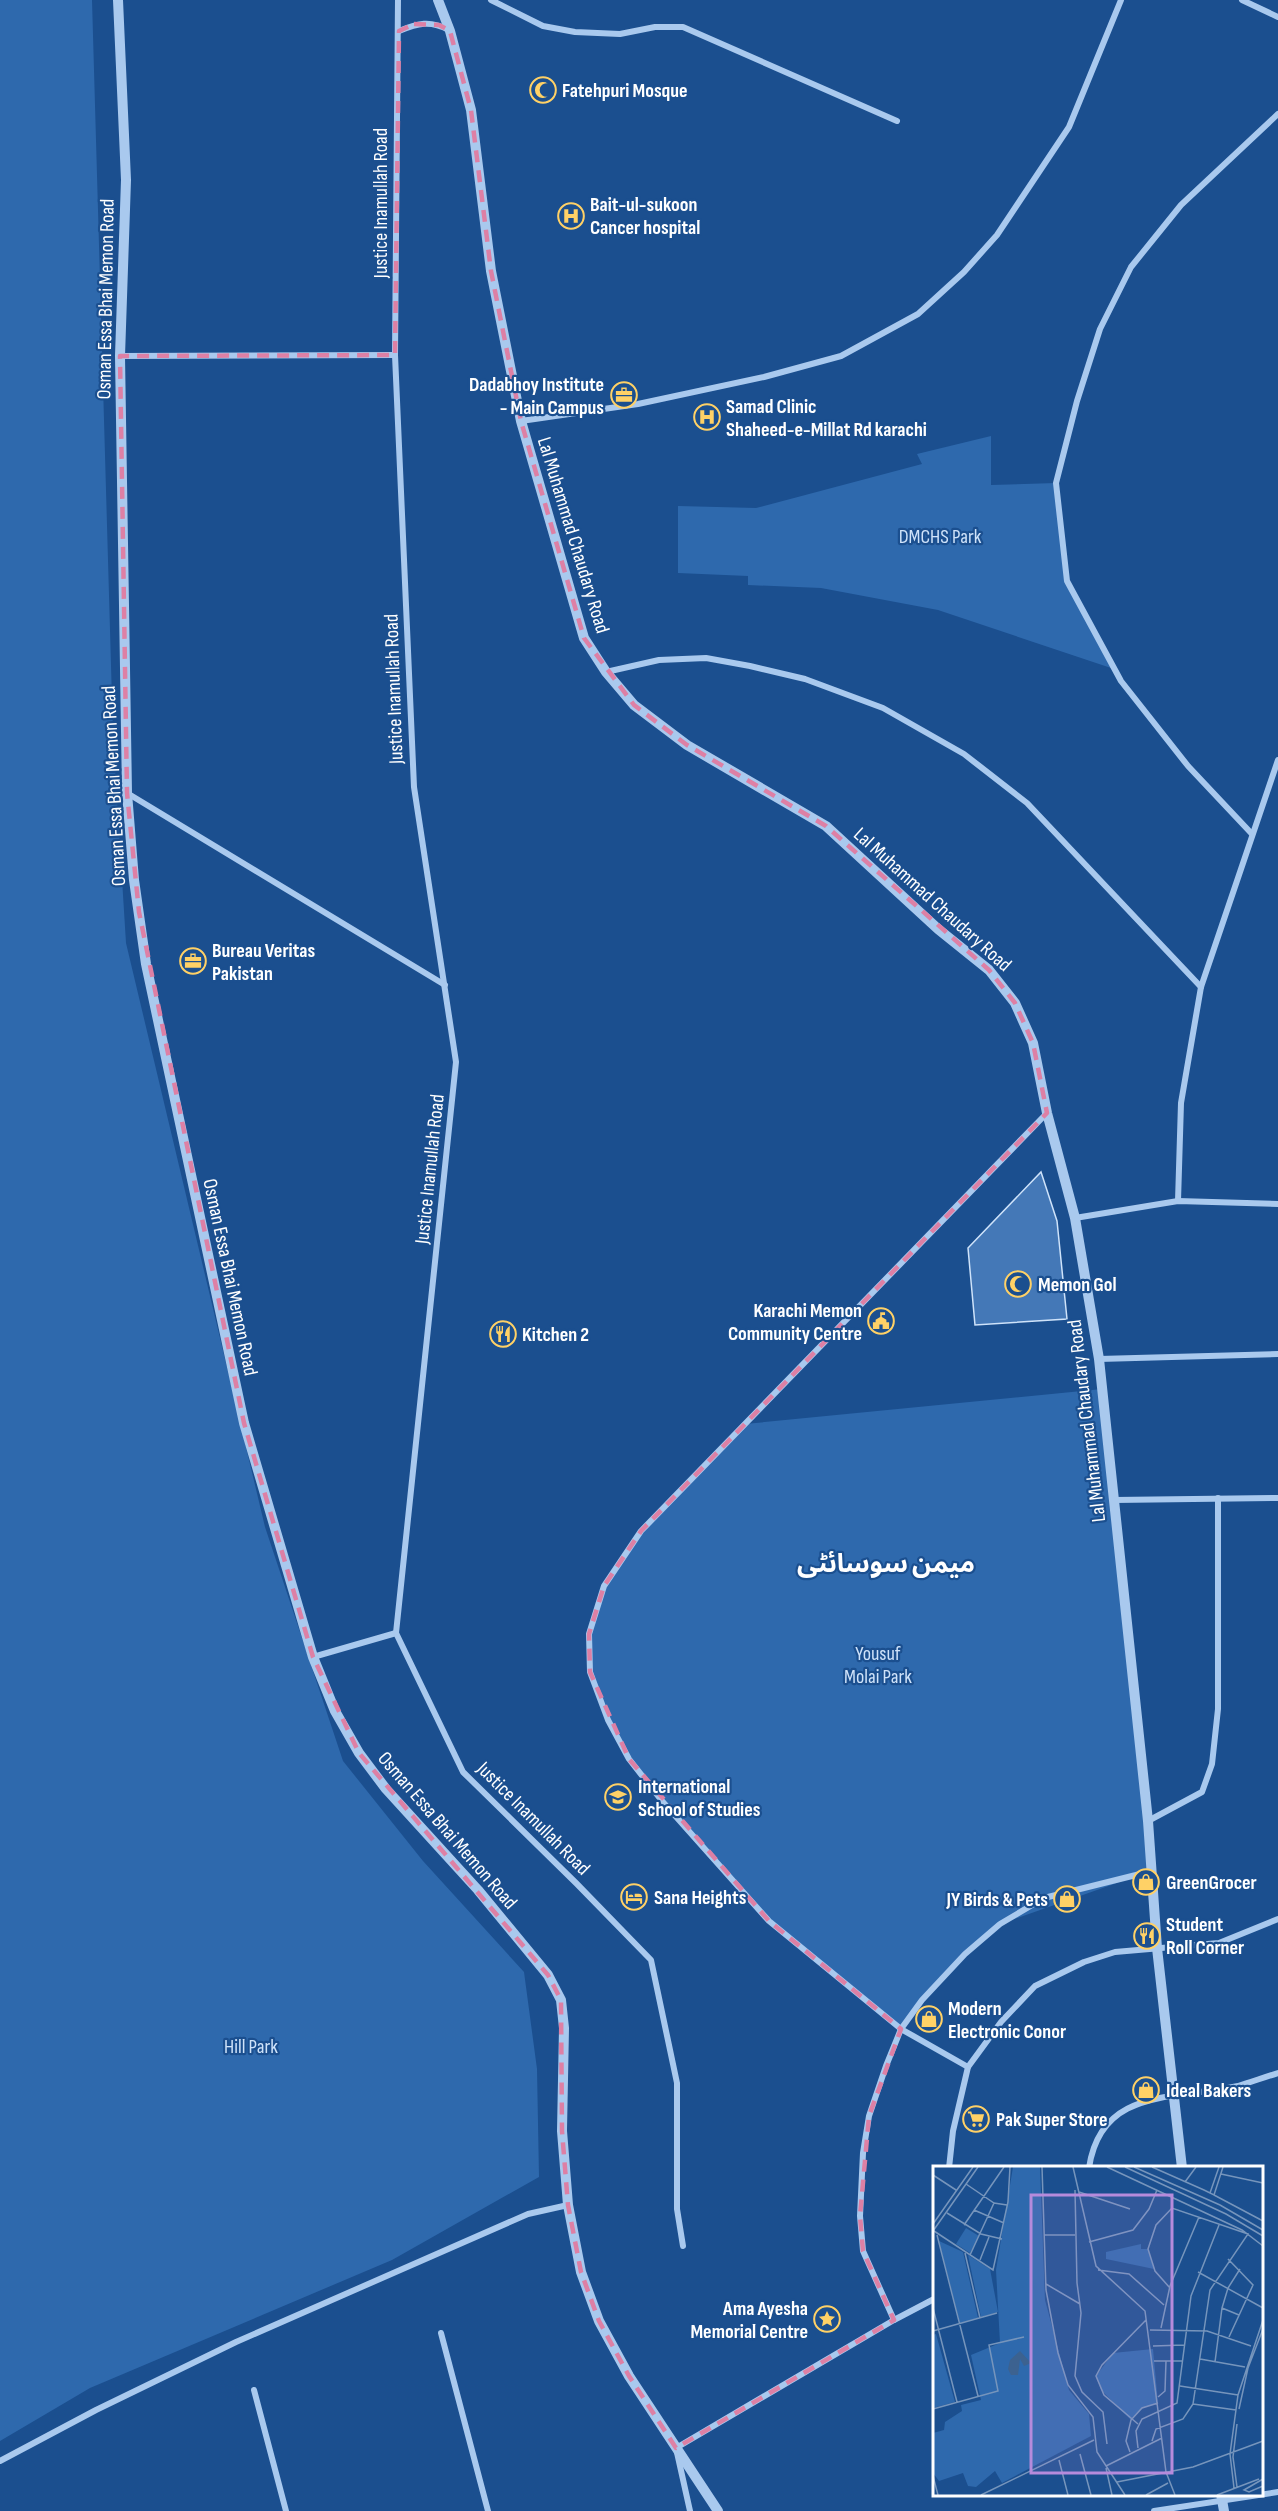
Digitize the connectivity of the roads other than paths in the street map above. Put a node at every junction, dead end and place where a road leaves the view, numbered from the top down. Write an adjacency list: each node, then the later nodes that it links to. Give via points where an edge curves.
1 (118, 0): 13 (street, Osman Essa Bhai Memon Road, via 126,180)
2 (398, 0): 8 (street, Justice Inamullah Road)
3 (438, 0): 9 (street, Lal Muhammad Chaudary Road)
4 (491, 0): 11 (street, via 543,26 575,32 620,34 655,27 683,27)
5 (1121, 0): 14 (street, via 1069,127 996,235 964,272 918,314 841,356 764,377 638,404)
6 (1242, 0): 7 (street)
7 (1278, 16)
8 (399, 31): 9 (street, via 429,22); 12 (street, Justice Inamullah Road)
9 (450, 31): 14 (street, Lal Muhammad Chaudary Road, via 471,110 491,271)
10 (1278, 114): 18 (street, via 1180,205 1131,267 1100,329 1056,483 1067,581 1121,681 1188,766)
11 (897, 122)
12 (395, 355): 13 (street); 19 (street, Justice Inamullah Road, via 414,787)
13 (120, 356): 17 (street, Osman Essa Bhai Memon Road)
14 (521, 421): 15 (street, Lal Muhammad Chaudary Road, via 584,638)
15 (606, 672): 20 (street, via 659,660 706,658 805,679 883,708 964,754 1027,803); 21 (street, Lal Muhammad Chaudary Road, via 634,705 687,745 826,826 938,929 989,970 1015,1003 1033,1043)
16 (1278, 760): 18 (street)
17 (127, 793): 19 (street); 31 (street, Osman Essa Bhai Memon Road, via 146,964 236,1388)
18 (1252, 834): 20 (street)
19 (445, 985): 30 (street, Justice Inamullah Road, via 456,1062)
20 (1201, 987): 22 (street, via 1180,1103)
21 (1047, 1113): 24 (street, Lal Muhammad Chaudary Road); 36 (street, via 641,1531 604,1586 589,1634 590,1672 608,1720 636,1768 662,1801 769,1921)
22 (1178, 1201): 23 (street); 24 (street)
23 (1278, 1204)
24 (1075, 1218): 26 (street, Lal Muhammad Chaudary Road)
25 (1278, 1354): 26 (street)
26 (1099, 1359): 29 (street, Lal Muhammad Chaudary Road)
27 (1218, 1498): 28 (street); 29 (street); 32 (street, via 1218,1709 1212,1764 1202,1792)
28 (1278, 1498)
29 (1114, 1500): 32 (street, Lal Muhammad Chaudary Road)
30 (396, 1633): 31 (street); 44 (street, Justice Inamullah Road, via 463,1772 651,1960 677,2083 677,2209)
31 (313, 1657): 43 (street, Osman Essa Bhai Memon Road, via 335,1711 359,1753 548,1975 561,2000 562,2131)
32 (1148, 1821): 33 (street, Lal Muhammad Chaudary Road)
33 (1152, 1871): 35 (street, Lal Muhammad Chaudary Road); 36 (street, via 1044,1898 1000,1924 964,1954)
34 (1278, 1918): 35 (street, via 1219,1943)
35 (1157, 1948): 37 (street, via 1105,1955 1035,1986 1001,2022); 39 (street, Lal Muhammad Chaudary Road)
36 (901, 2029): 37 (street); 46 (street, via 869,2116 860,2216 863,2251)
37 (969, 2067): 40 (street, via 953,2131)
38 (1278, 2073): 39 (street, via 1237,2086)
39 (1174, 2094): 41 (street, via 1125,2108 1102,2131 1093,2146); 42 (street, Lal Muhammad Chaudary Road)
40 (949, 2166)
41 (1089, 2166)
42 (1182, 2166)
43 (568, 2205): 49 (street, Osman Essa Bhai Memon Road, via 581,2272 599,2321); 50 (street, via 528,2214 236,2342)
44 (683, 2246)
45 (933, 2300): 46 (street)
46 (894, 2320): 49 (street)
47 (441, 2333): 56 (street)
48 (254, 2390): 55 (street)
49 (676, 2448): 57 (street); 58 (street, Osman Essa Bhai Memon Road)
50 (0, 2461)
51 (1278, 2492): 52 (street)
52 (1263, 2495)
53 (1256, 2496): 54 (street)
54 (1222, 2502): 59 (street)
55 (286, 2511)
56 (488, 2511)
57 (690, 2511)
58 (718, 2511)
59 (1154, 2511)

